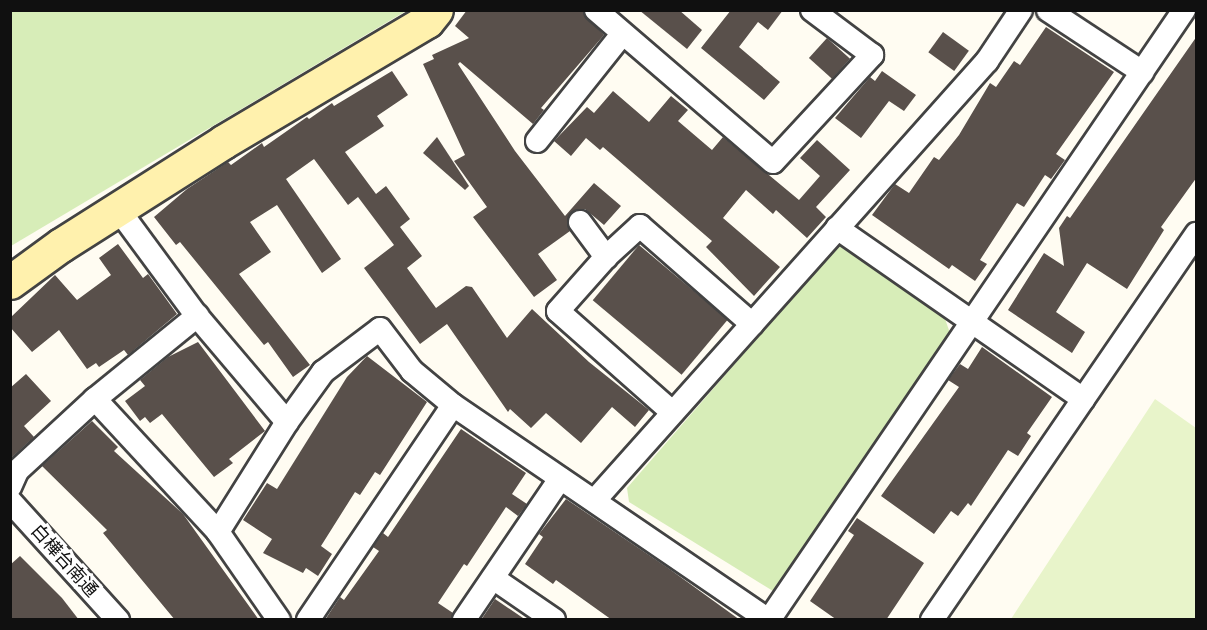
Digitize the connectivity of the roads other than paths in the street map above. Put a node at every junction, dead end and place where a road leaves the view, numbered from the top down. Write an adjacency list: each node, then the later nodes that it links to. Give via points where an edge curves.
1 (436, 10): 10 (street, via 428,21)
2 (596, 10): 7 (street)
3 (812, 10): 7 (street, via 872,55 773,162)
4 (1021, 10): 12 (street, via 987,61)
5 (1048, 10): 8 (street)
6 (1184, 10): 8 (street)
7 (622, 34): 9 (street)
8 (1142, 72): 17 (street)
9 (537, 141)
10 (118, 209): 15 (street); 16 (street)
11 (580, 222): 14 (street)
12 (837, 228): 17 (street); 18 (street)
13 (1197, 234): 20 (street)
14 (606, 257): 18 (street, via 639,226); 22 (street, via 558,311)
15 (10, 282)
16 (197, 316): 19 (street); 23 (street)
17 (972, 323): 20 (street); 35 (street)
18 (752, 324): 22 (street)
19 (95, 399): 25 (street, via 17,471); 28 (street)
20 (1083, 399): 36 (street)
21 (453, 405): 23 (street, via 412,371 380,328 323,372); 24 (street); 32 (street)
22 (672, 412): 26 (street)
23 (287, 422): 28 (street)
24 (560, 479): 26 (street); 29 (street)
25 (10, 487)
26 (595, 500): 35 (street)
27 (10, 501): 30 (street, 白樺台南通)
28 (218, 532): 31 (street)
29 (493, 578): 33 (street); 34 (street)
30 (118, 620)
31 (279, 620)
32 (308, 620)
33 (464, 620)
34 (554, 620)
35 (768, 620)
36 (932, 620)

